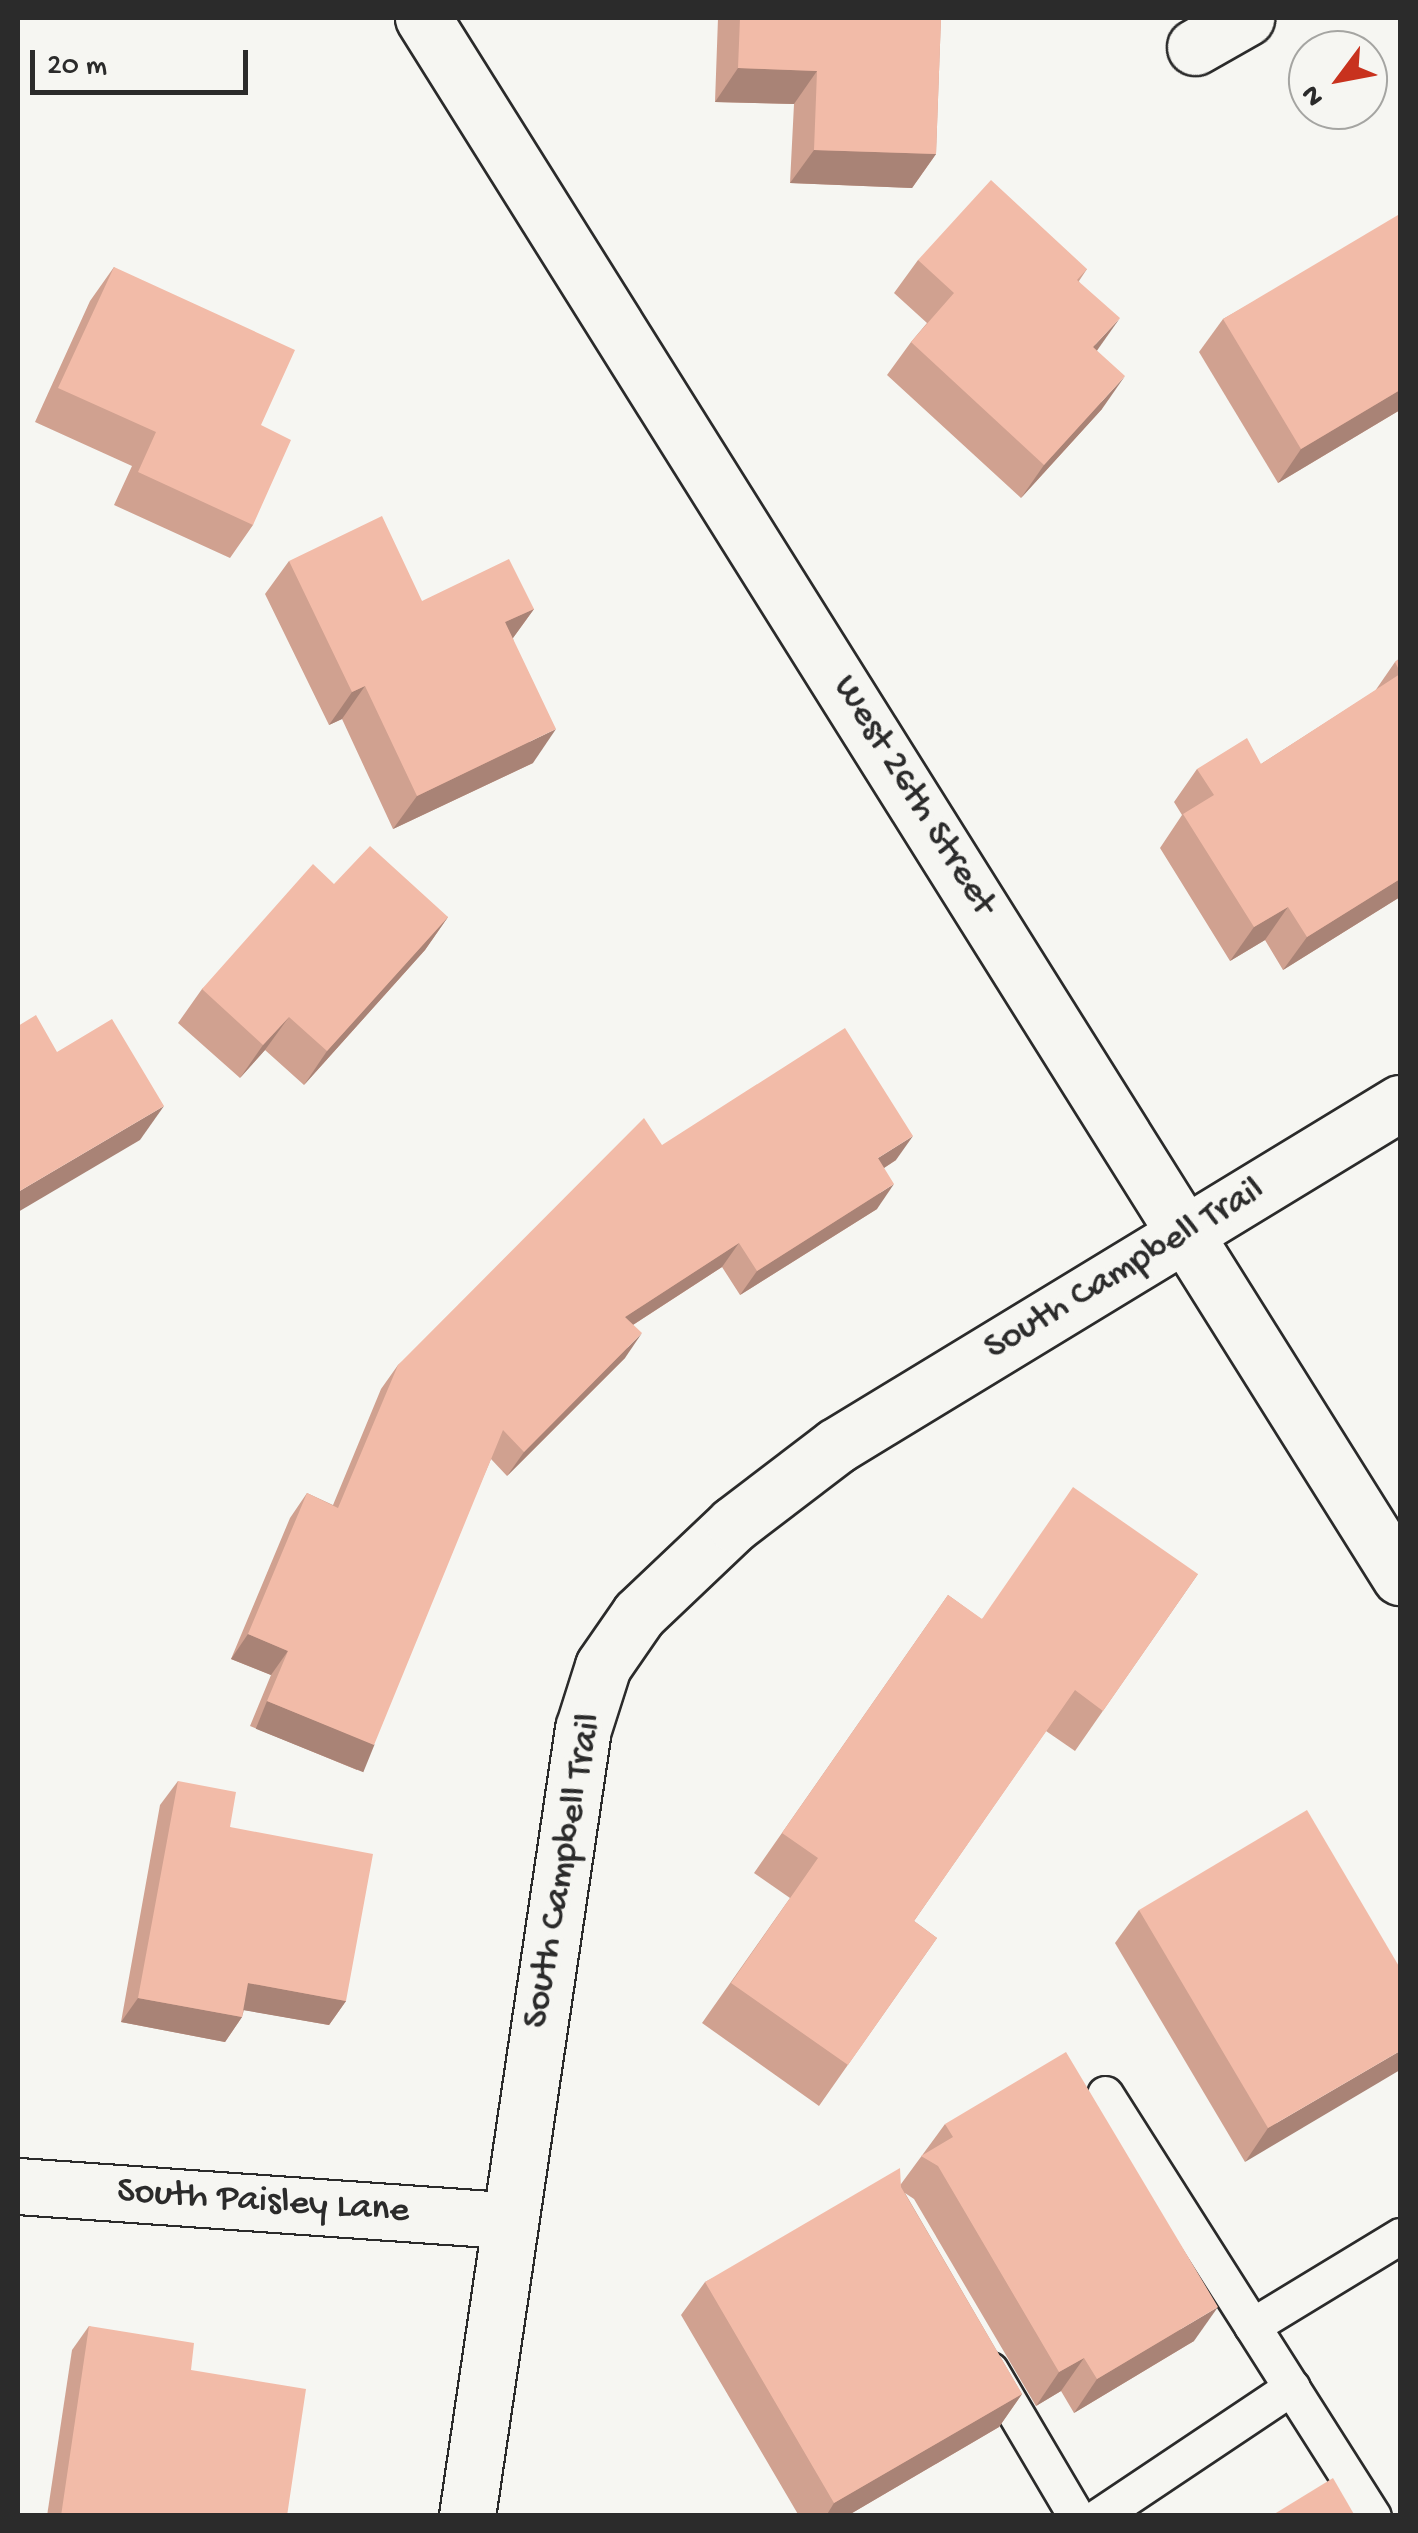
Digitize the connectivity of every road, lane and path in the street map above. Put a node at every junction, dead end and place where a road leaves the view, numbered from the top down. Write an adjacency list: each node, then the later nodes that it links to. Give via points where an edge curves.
1 (423, 18): 5 (street, West 26th Street)
2 (1246, 18): 3 (street)
3 (1195, 47)
4 (1400, 1103): 5 (street, South Campbell Trail)
5 (1187, 1231): 6 (street, West 26th Street); 9 (street, South Campbell Trail, via 836,1446 734,1524 639,1614 603,1666 583,1729)
6 (1400, 1576)
7 (1105, 2094): 11 (lane)
8 (18, 2186): 9 (street, South Paisley Lane)
9 (508, 2220): 14 (street, South Campbell Trail)
10 (1400, 2236): 11 (lane)
11 (1252, 2326): 13 (lane)
12 (976, 2346): 15 (lane)
13 (1292, 2388): 16 (lane); 17 (lane)
14 (468, 2516)
15 (1076, 2516)
16 (1099, 2516)
17 (1373, 2516)

